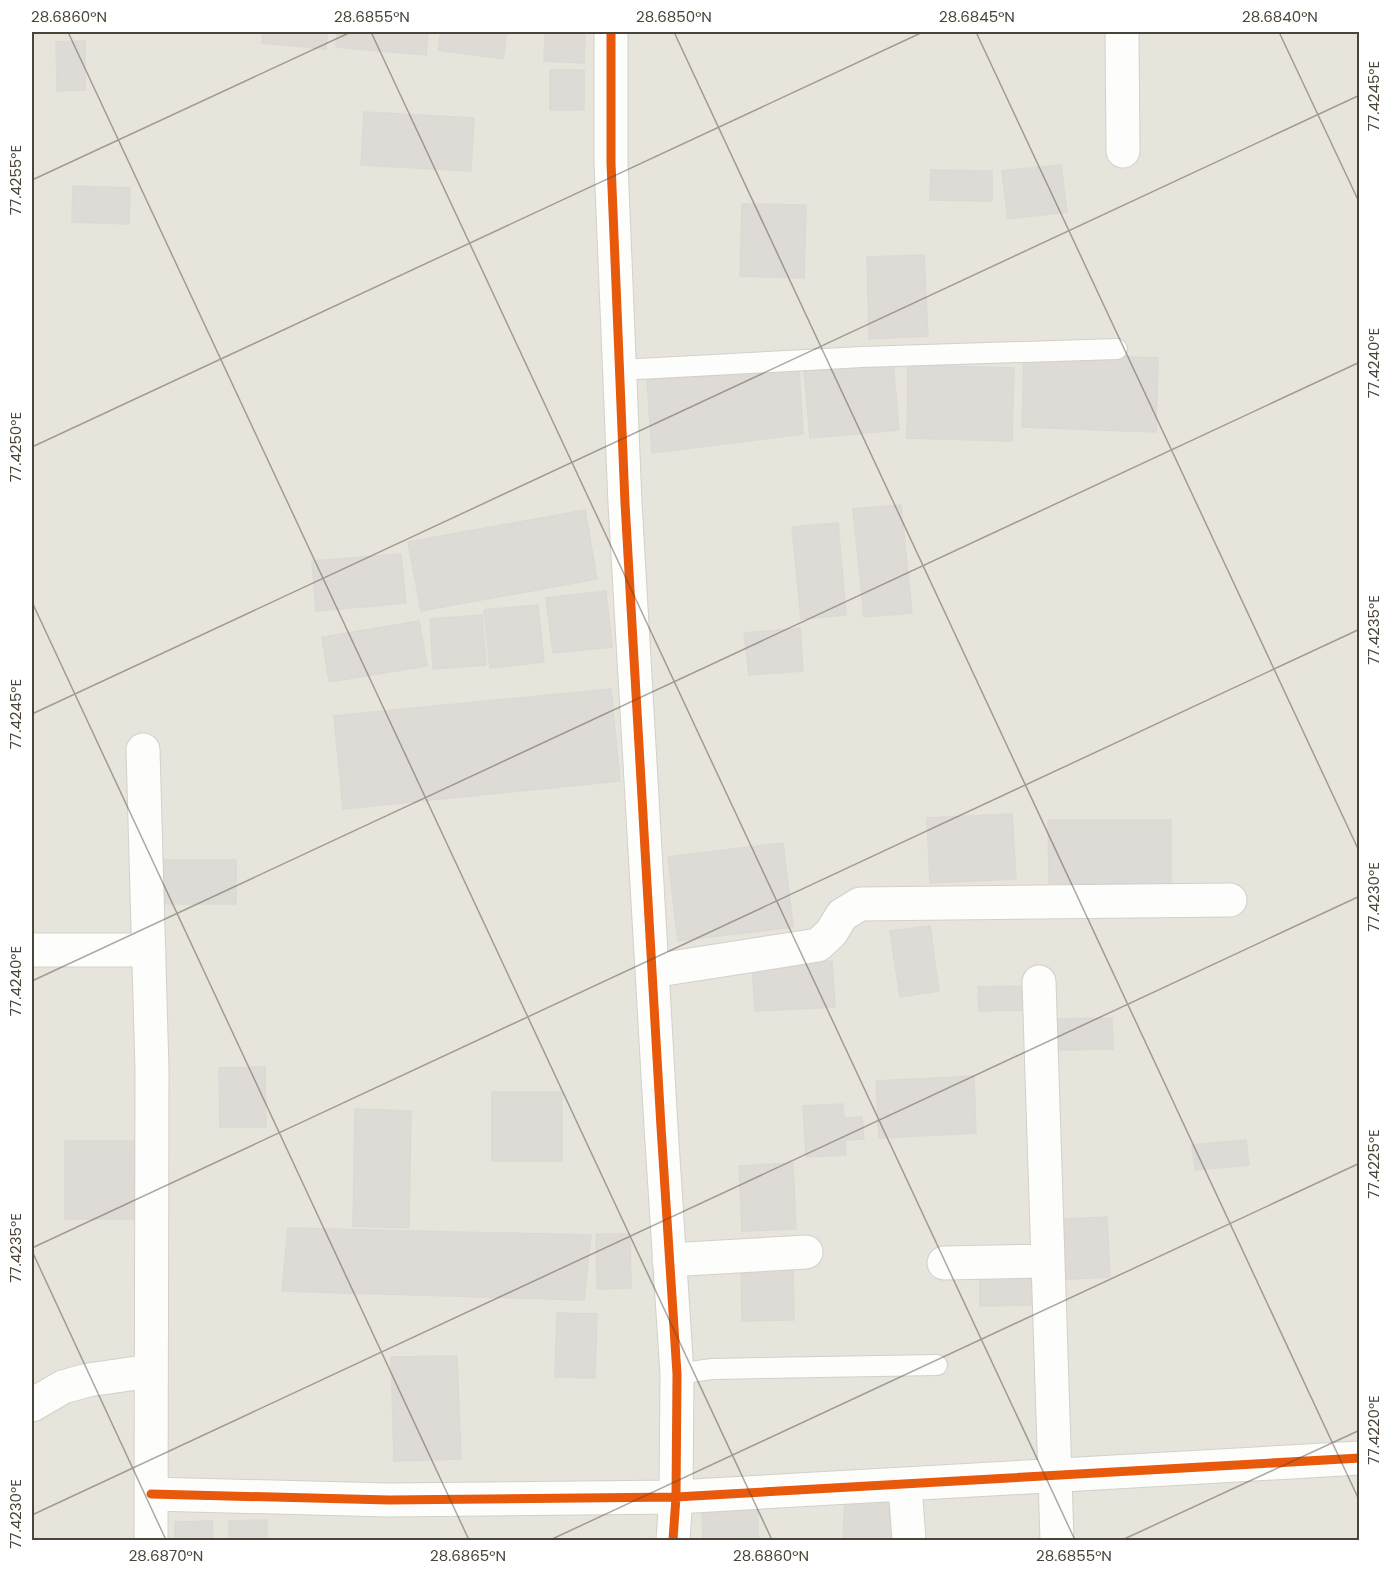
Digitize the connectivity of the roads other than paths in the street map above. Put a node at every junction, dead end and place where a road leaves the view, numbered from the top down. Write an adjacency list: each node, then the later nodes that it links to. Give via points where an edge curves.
1 (611, 32): 5 (street, via 611,163)
2 (1122, 32): 3 (street)
3 (1123, 151)
4 (1117, 349): 5 (lane)
5 (620, 370): 10 (street)
6 (143, 750): 9 (street)
7 (1230, 900): 10 (street, via 860,904 842,915 818,945)
8 (34, 946): 9 (street)
9 (149, 950): 17 (street)
10 (652, 971): 13 (street)
11 (1039, 982): 14 (street)
12 (806, 1252): 13 (street)
13 (669, 1260): 18 (street)
14 (1047, 1261): 15 (street); 21 (street)
15 (944, 1263)
16 (937, 1365): 18 (lane, via 712,1369)
17 (151, 1371): 19 (street, via 63,1387); 23 (street)
18 (677, 1374): 24 (street)
19 (32, 1405)
20 (1359, 1458): 21 (street)
21 (1054, 1476): 22 (street); 28 (street)
22 (904, 1485): 24 (street); 27 (street)
23 (151, 1494): 24 (street, via 389,1500); 25 (street)
24 (676, 1497): 26 (street)
25 (151, 1540)
26 (673, 1540)
27 (909, 1540)
28 (1057, 1540)

